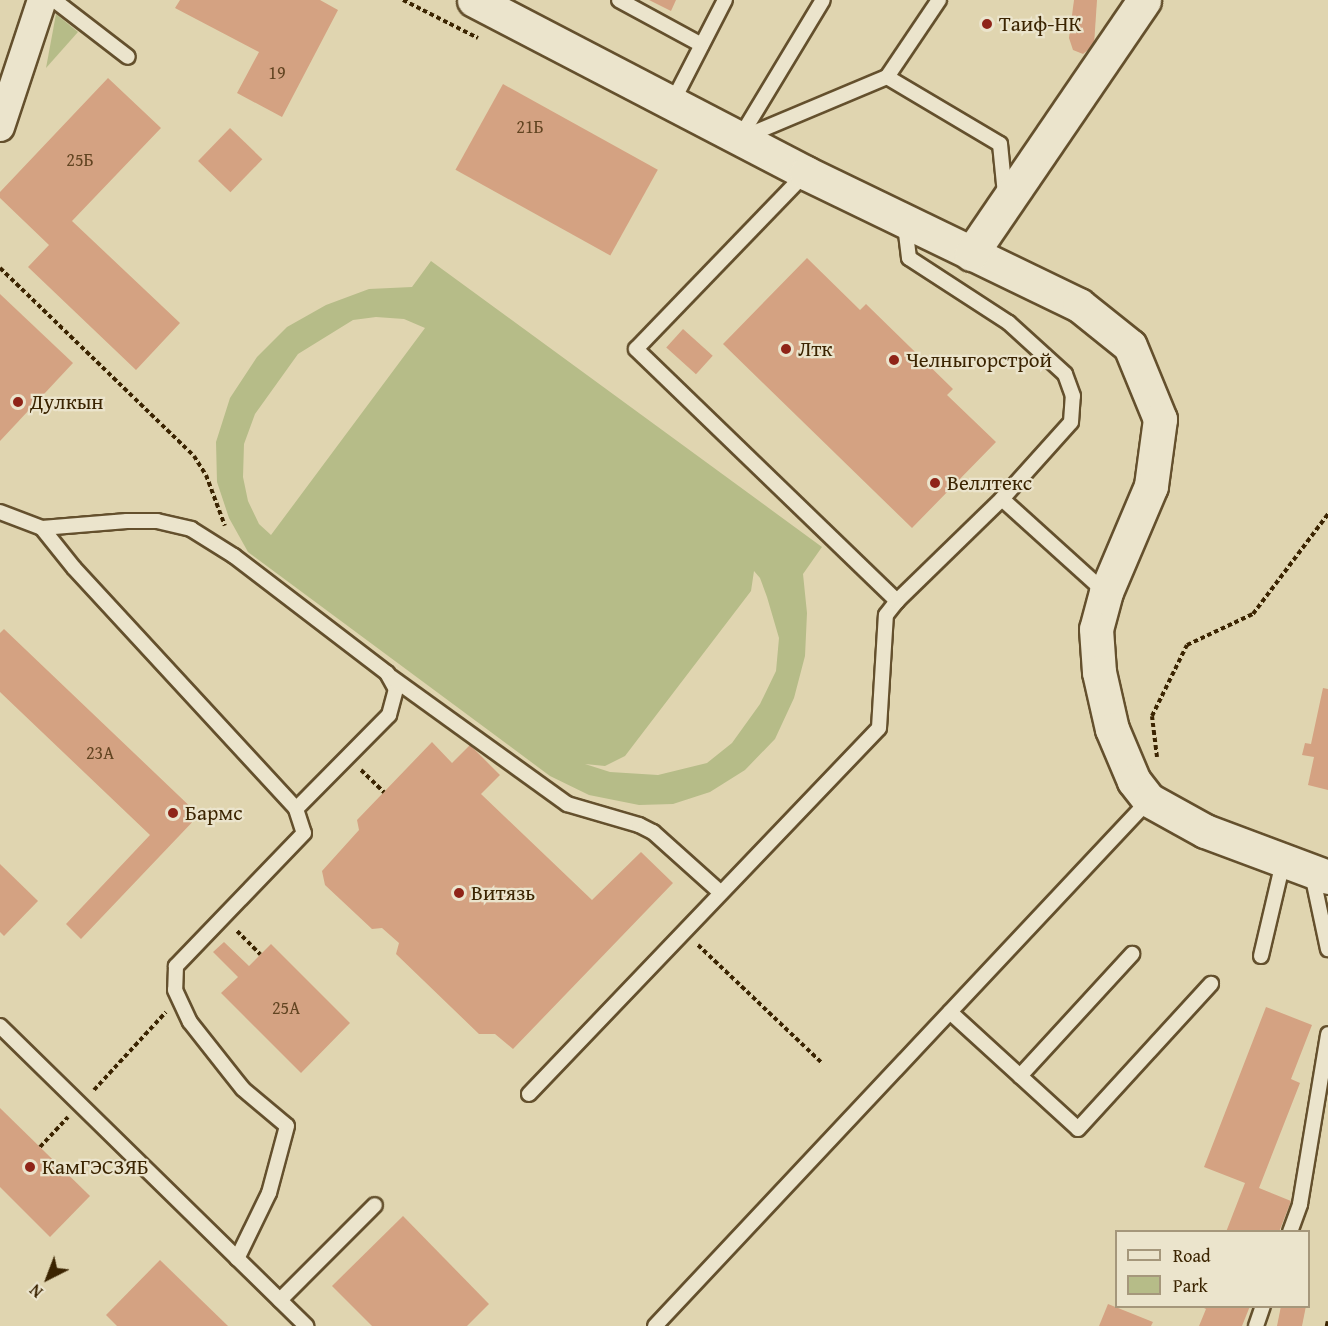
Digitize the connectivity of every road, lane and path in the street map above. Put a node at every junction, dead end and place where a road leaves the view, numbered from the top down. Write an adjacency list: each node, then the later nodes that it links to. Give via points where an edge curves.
1 (42, 0): 13 (street)
2 (54, 0): 10 (lane)
3 (474, 0): 12 (street)
4 (619, 0): 9 (lane)
5 (725, 0): 9 (lane)
6 (823, 0): 14 (lane)
7 (939, 0): 11 (lane)
8 (1144, 0): 16 (street)
9 (702, 45): 12 (lane)
10 (128, 57)
11 (888, 77): 14 (lane); 16 (lane, via 1000,144)
12 (672, 104): 14 (street)
13 (0, 127)
14 (740, 139): 15 (street)
15 (806, 173): 17 (street); 26 (lane, via 636,349)
16 (1005, 202): 18 (street)
17 (905, 223): 18 (street); 20 (lane, via 909,258 1009,322 1065,374 1073,396 1071,422)
18 (971, 254): 25 (street, via 1079,305 1130,346 1160,419 1151,486)
19 (0, 268): 24 (path, via 194,456 206,475)
20 (1002, 499): 25 (lane); 26 (lane)
21 (0, 512): 23 (lane)
22 (1328, 514): 29 (path, via 1253,614 1187,645 1152,716 1157,758)
23 (42, 528): 24 (lane, via 157,521 191,529); 31 (lane, via 74,568)
24 (234, 556): 27 (lane)
25 (1106, 592): 29 (street, via 1096,628 1099,672 1112,729)
26 (897, 601): 33 (lane, via 886,615 879,728)
27 (387, 674): 28 (lane, via 396,689 389,715); 33 (lane, via 567,804 653,832)
28 (347, 757): 30 (path); 31 (lane)
29 (1141, 791): 32 (street, via 1205,831); 42 (lane)
30 (384, 792)
31 (296, 809): 34 (lane, via 304,833)
32 (1308, 870): 36 (lane); 39 (lane)
33 (721, 893): 35 (lane)
34 (223, 917): 37 (path); 41 (lane, via 176,966 175,990)
35 (684, 932): 45 (path); 47 (lane)
36 (1328, 949)
37 (260, 954)
38 (1132, 954): 46 (lane)
39 (1261, 956)
40 (1211, 984): 46 (lane, via 1078,1129)
41 (179, 999): 48 (path); 52 (lane, via 190,1022 217,1059 243,1089 286,1126 269,1193)
42 (950, 1012): 46 (lane); 56 (lane)
43 (0, 1026): 48 (lane)
44 (1328, 1034): 51 (lane, via 1300,1204)
45 (822, 1063)
46 (1020, 1076)
47 (529, 1094)
48 (80, 1104): 49 (path); 52 (lane)
49 (40, 1147)
50 (375, 1205): 53 (lane)
51 (1291, 1230)
52 (237, 1259): 53 (lane)
53 (280, 1300): 55 (lane)
54 (1262, 1308): 57 (lane)
55 (306, 1326)
56 (655, 1326)
57 (1256, 1326)

